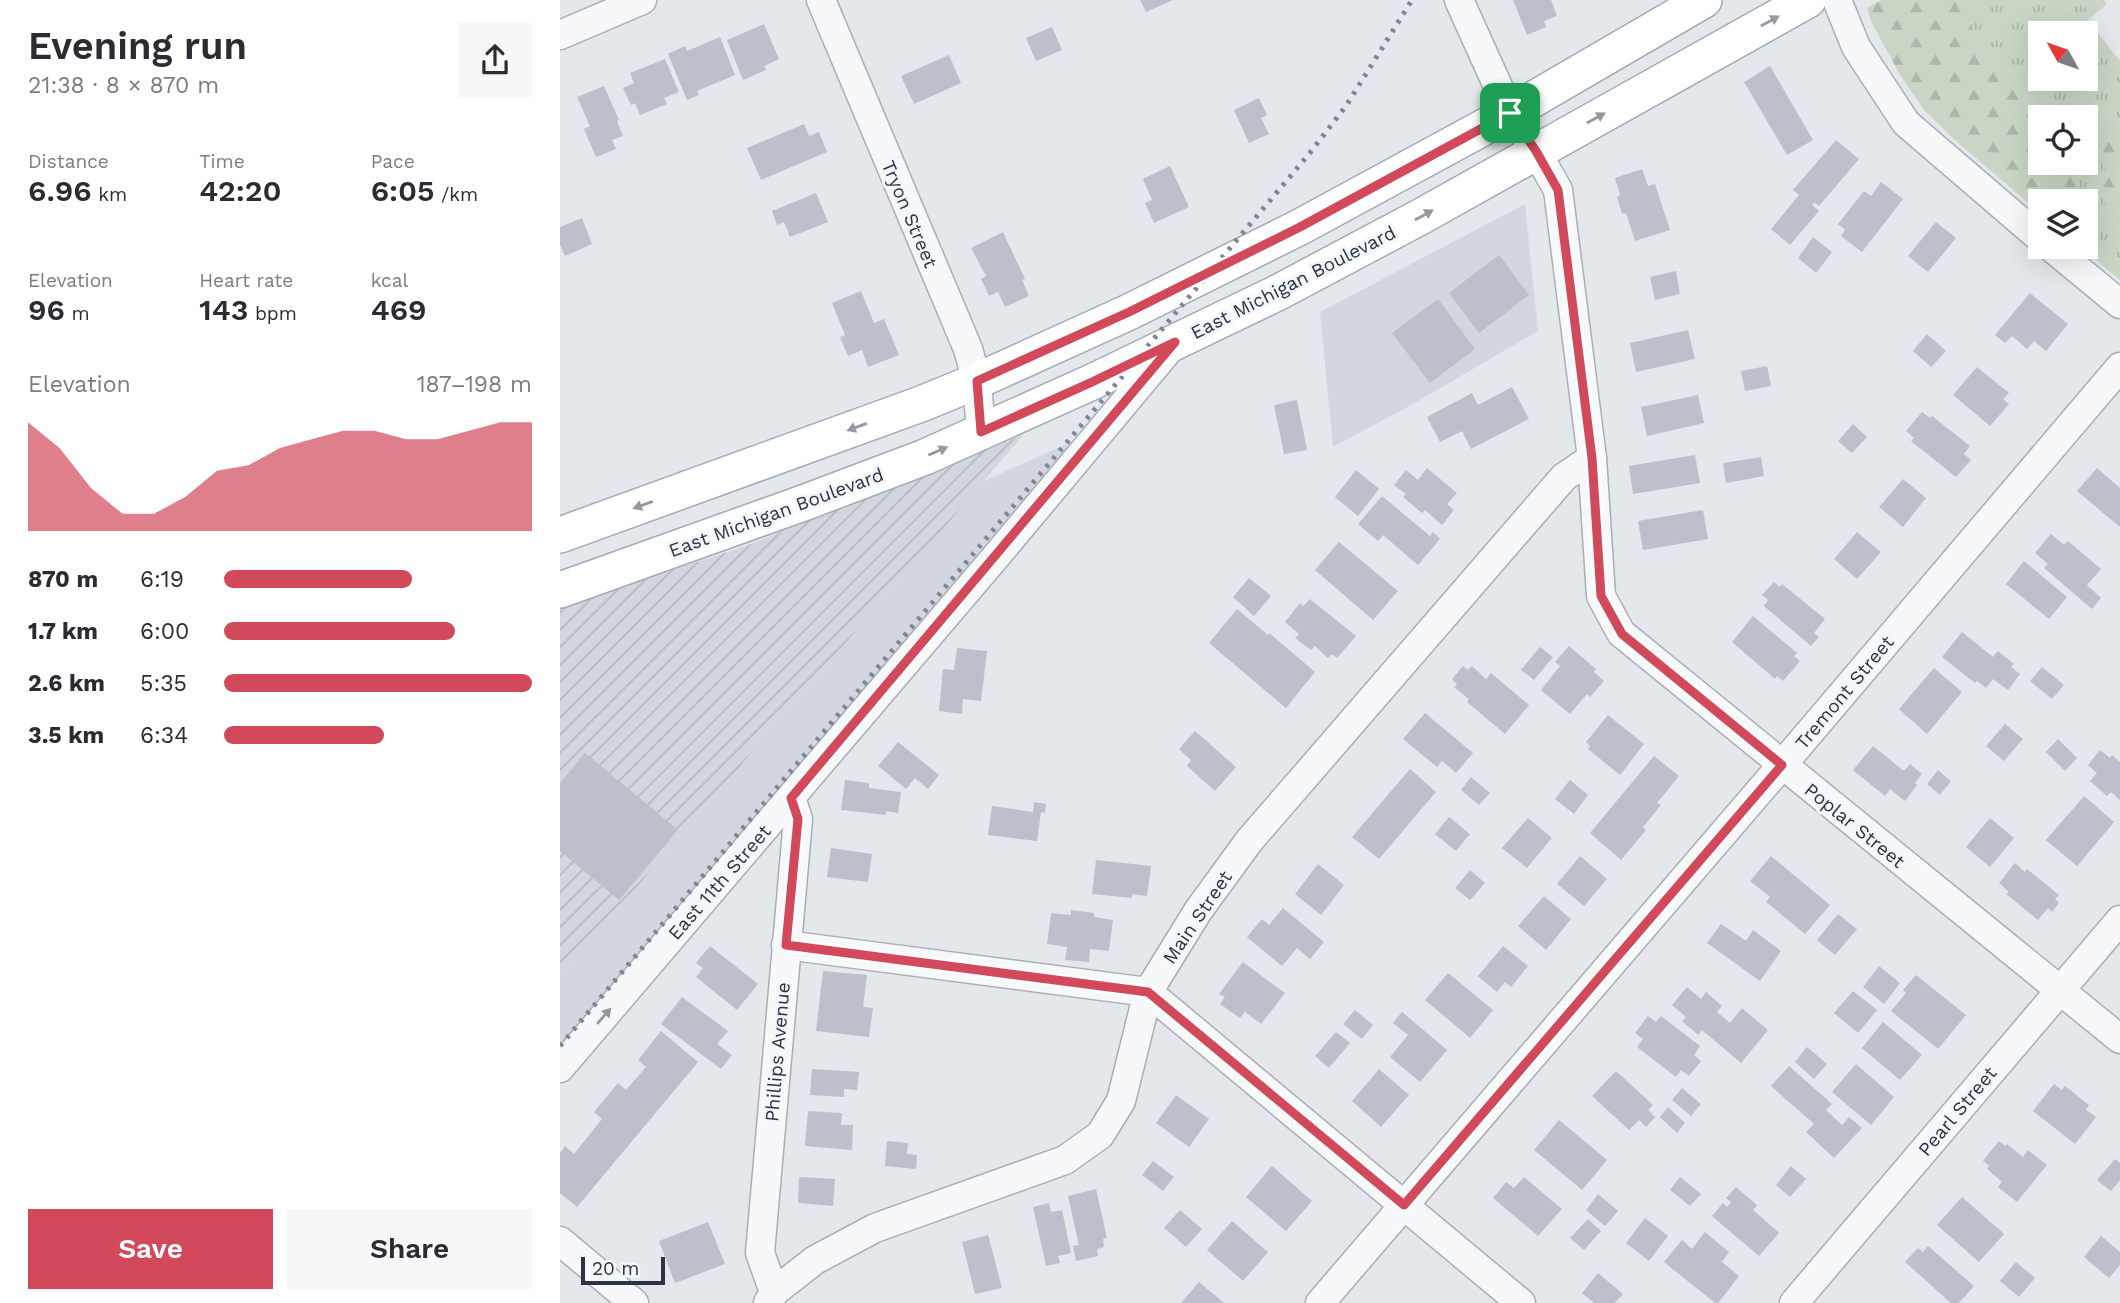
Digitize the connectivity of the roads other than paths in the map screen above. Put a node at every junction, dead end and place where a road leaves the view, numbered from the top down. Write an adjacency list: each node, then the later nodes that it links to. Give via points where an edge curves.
1 (642, 0): 7 (street)
2 (821, 0): 15 (street, Tryon Street, via 968,349)
3 (1459, 0): 8 (street, Poplar Street)
4 (1704, 0): 8 (main road)
5 (1808, 0): 9 (main road, East Michigan Boulevard, one-way to 5)
6 (1836, 0): 10 (street, via 1856,47 1906,123)
7 (560, 35)
8 (1510, 113): 9 (street, Poplar Street); 15 (main road, via 1300,227)
9 (1536, 151): 13 (main road, East Michigan Boulevard, one-way to 9, via 1277,293); 17 (street, Poplar Street, via 1558,190)
10 (2028, 228)
11 (2066, 259): 12 (street)
12 (2120, 304)
13 (1175, 342): 16 (main road, East Michigan Boulevard); 21 (street, East 11th Street)
14 (2120, 367): 20 (street, Tremont Street)
15 (977, 381): 16 (street, Tryon Street); 18 (main road, one-way to 18)
16 (981, 432): 19 (main road, East Michigan Boulevard, one-way to 16, via 806,502)
17 (1592, 458): 20 (street, Poplar Street, via 1601,596 1622,634); 25 (street, Main Street, via 1564,477 1249,841)
18 (560, 535)
19 (560, 590)
20 (1782, 765): 24 (street, Poplar Street); 28 (street, Tremont Street)
21 (791, 798): 23 (street, Phillips Avenue, via 798,819); 27 (street, East 11th Street, one-way to 21)
22 (2120, 920): 24 (street, Pearl Street)
23 (786, 945): 25 (street); 30 (street, Phillips Avenue, via 760,1253)
24 (2060, 990): 26 (street, Poplar Street); 34 (street, Pearl Street)
25 (1148, 992): 28 (street); 30 (street, Main Street, via 1121,1101 1100,1135 1065,1160 876,1228 816,1260)
26 (2120, 1039)
27 (560, 1068)
28 (1404, 1205): 32 (street, Tremont Street); 33 (street)
29 (560, 1241): 31 (street)
30 (771, 1298)
31 (634, 1303)
32 (1320, 1303)
33 (1521, 1303)
34 (1794, 1303)

